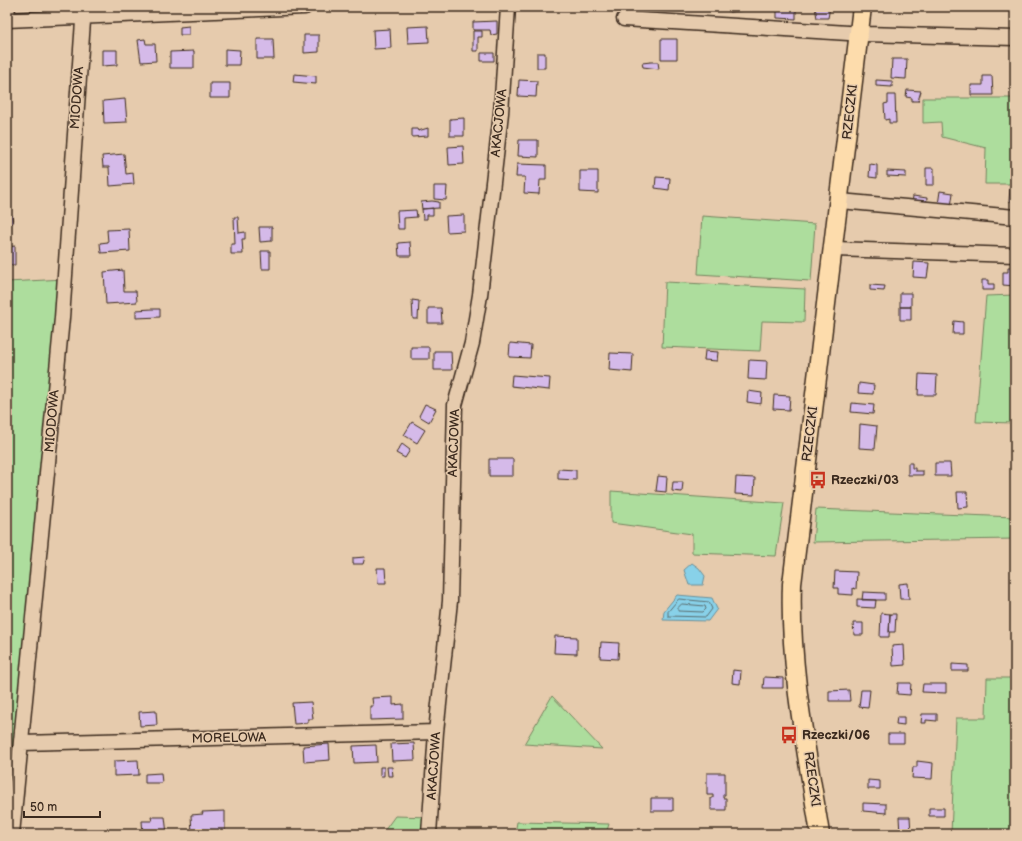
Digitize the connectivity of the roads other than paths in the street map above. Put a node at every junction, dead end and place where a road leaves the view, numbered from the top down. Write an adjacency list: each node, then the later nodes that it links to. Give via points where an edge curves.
1 (8, 7): 8 (street)
2 (298, 7): 3 (street); 6 (street)
3 (305, 7)
4 (508, 7): 17 (street, AKACJOWA, via 501,113 480,295 472,343 455,405 450,601)
5 (862, 7): 11 (main road, RZECZKI)
6 (193, 9): 7 (street)
7 (84, 12): 10 (street); 18 (street, MIODOWA, via 62,318)
8 (7, 14)
9 (624, 19): 11 (street)
10 (7, 20)
11 (859, 33): 12 (street); 13 (main road, RZECZKI)
12 (1015, 38)
13 (840, 201): 14 (street); 15 (main road, RZECZKI)
14 (1015, 217)
15 (834, 249): 16 (street); 21 (main road, RZECZKI, via 797,532 791,614 796,670)
16 (1015, 255)
17 (436, 732): 18 (street, MORELOWA); 20 (street, AKACJOWA)
18 (22, 743): 19 (street, MIODOWA)
19 (12, 834)
20 (429, 834)
21 (820, 834)

